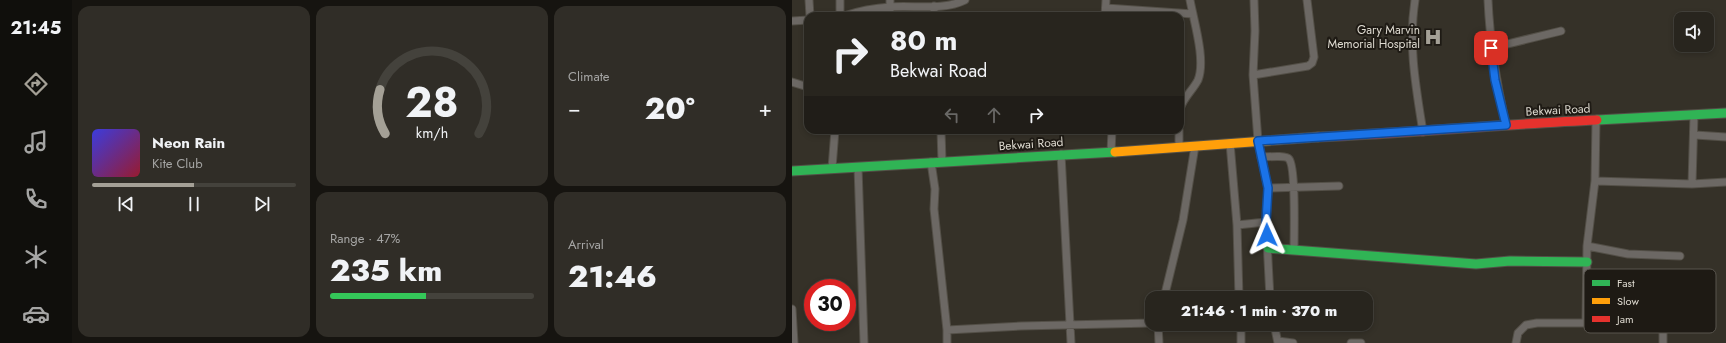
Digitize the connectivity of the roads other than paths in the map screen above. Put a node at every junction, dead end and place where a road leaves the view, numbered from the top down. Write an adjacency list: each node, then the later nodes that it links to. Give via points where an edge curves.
1 (809, 0): 13 (street)
2 (840, 0): 14 (street)
3 (965, 0): 11 (street, via 958,4)
4 (1106, 0): 12 (street)
5 (1190, 0): 20 (street)
6 (1254, 0): 25 (street)
7 (1307, 0): 25 (street, via 1314,57 1312,63 1308,66)
8 (1415, 0): 33 (street, via 1412,45 1414,79)
9 (1488, 0): 24 (street)
10 (890, 3): 11 (street); 15 (street)
11 (934, 6): 16 (street)
12 (1106, 8): 17 (street); 18 (street)
13 (810, 12)
14 (840, 12)
15 (859, 12)
16 (934, 12)
17 (1106, 12)
18 (1164, 12)
19 (1184, 13): 20 (street)
20 (1193, 14): 28 (street, via 1200,66 1192,91)
21 (804, 20): 22 (street)
22 (792, 21)
23 (1561, 31): 24 (street)
24 (1491, 48): 32 (street, via 1495,80)
25 (1253, 74): 40 (street)
26 (792, 82): 27 (street)
27 (804, 86)
28 (1184, 100)
29 (1726, 113): 30 (main road, Bekwai Road)
30 (1694, 115): 31 (main road, Bekwai Road); 38 (street)
31 (1596, 120): 32 (main road, Bekwai Road); 52 (street)
32 (1506, 125): 33 (main road, Bekwai Road)
33 (1423, 132): 40 (main road, Bekwai Road)
34 (835, 134): 50 (street)
35 (941, 134): 48 (street)
36 (1112, 134): 44 (street)
37 (1179, 134): 43 (street)
38 (1694, 135): 39 (street); 54 (street)
39 (1726, 137)
40 (1258, 141): 41 (main road, Bekwai Road); 46 (street)
41 (1230, 143): 42 (main road, Bekwai Road); 59 (street)
42 (1195, 146): 43 (main road, Bekwai Road); 66 (street, via 1183,220)
43 (1179, 147): 44 (main road, Bekwai Road)
44 (1111, 152): 45 (main road, Bekwai Road)
45 (1061, 154): 48 (main road, Bekwai Road); 72 (street)
46 (1261, 157): 56 (street); 57 (street, via 1289,159)
47 (931, 162): 48 (main road, Bekwai Road); 49 (main road, Bekwai Road); 74 (street)
48 (942, 162)
49 (858, 167): 50 (main road, Bekwai Road); 80 (street)
50 (832, 168): 51 (main road, Bekwai Road)
51 (792, 171)
52 (1595, 181): 54 (street); 60 (street)
53 (1726, 182): 54 (street)
54 (1692, 184)
55 (1339, 186): 57 (street)
56 (1268, 188): 57 (street); 58 (street)
57 (1293, 188): 62 (street)
58 (1266, 222): 59 (street); 61 (street)
59 (1237, 225): 67 (street)
60 (1587, 246): 63 (street, via 1628,254); 64 (street)
61 (1268, 248): 62 (main road); 68 (street)
62 (1294, 250): 64 (main road, via 1476,264 1510,261)
63 (1680, 256)
64 (1587, 262): 65 (street)
65 (1587, 269)
66 (1166, 291)
67 (1239, 291)
68 (1270, 291)
69 (792, 309): 73 (street)
70 (1145, 322): 72 (street)
71 (1584, 322): 88 (street, via 1526,325 1518,333)
72 (1071, 325): 74 (street); 82 (street)
73 (792, 328): 79 (street)
74 (947, 330): 81 (street)
75 (1158, 331): 83 (street)
76 (1241, 331): 84 (street)
77 (1276, 331): 78 (street)
78 (1278, 342): 85 (street)
79 (794, 343)
80 (864, 343)
81 (947, 343)
82 (1071, 343)
83 (1159, 343)
84 (1241, 343)
85 (1293, 343)
86 (1351, 343): 87 (street)
87 (1361, 343)
88 (1516, 343)

